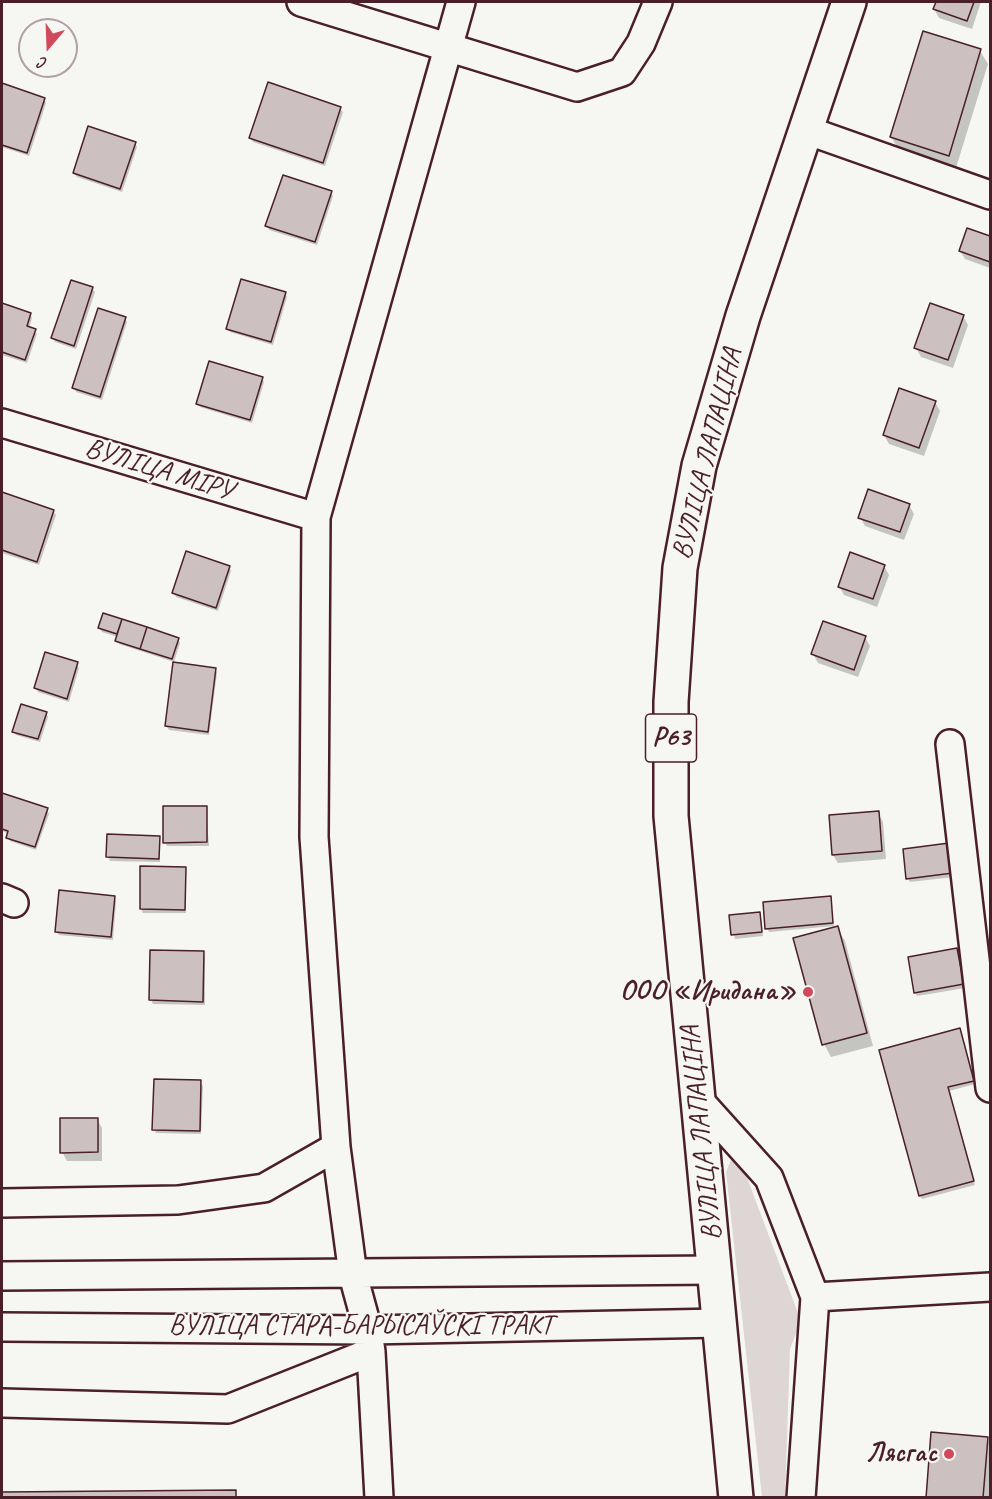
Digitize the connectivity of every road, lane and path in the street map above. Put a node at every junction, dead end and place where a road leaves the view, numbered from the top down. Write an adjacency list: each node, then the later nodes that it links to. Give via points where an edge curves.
1 (301, 2): 5 (street)
2 (461, 2): 5 (street)
3 (658, 2): 5 (street, via 641,43 622,72 577,87)
4 (849, 2): 6 (main road, ВУЛІЦА ЛАПАЦІНА / Р63)
5 (446, 48): 9 (street)
6 (806, 130): 7 (street); 12 (main road, ВУЛІЦА ЛАПАЦІНА / Р63, via 743,316 699,466 680,568 671,702 671,816)
7 (990, 195)
8 (2, 423): 9 (street, ВУЛІЦА МІРУ)
9 (316, 517): 13 (street, via 314,837)
10 (950, 744): 11 (street)
11 (990, 1088)
12 (697, 1098): 15 (main road, ВУЛІЦА ЛАПАЦІНА / Р63); 19 (street, via 769,1178)
13 (336, 1147): 14 (street, via 264,1188 178,1200); 16 (street)
14 (2, 1203)
15 (716, 1270): 16 (street, ВУЛІЦА СТАРА-БАРЫСАЎСКІ ТРАКТ); 20 (main road, ВУЛІЦА ЛАПАЦІНА / Р63)
16 (353, 1275): 17 (street, ВУЛІЦА СТАРА-БАРЫСАЎСКІ ТРАКТ); 22 (street)
17 (2, 1276)
18 (990, 1287): 19 (street)
19 (815, 1297): 26 (street)
20 (720, 1323): 22 (street, ВУЛІЦА СТАРА-БАРЫСАЎСКІ ТРАКТ); 25 (main road, ВУЛІЦА ЛАПАЦІНА / Р63)
21 (2, 1327): 22 (street, ВУЛІЦА СТАРА-БАРЫСАЎСКІ ТРАКТ)
22 (369, 1341): 23 (street, via 228,1409); 24 (street)
23 (2, 1403)
24 (379, 1497)
25 (736, 1497)
26 (801, 1497)

